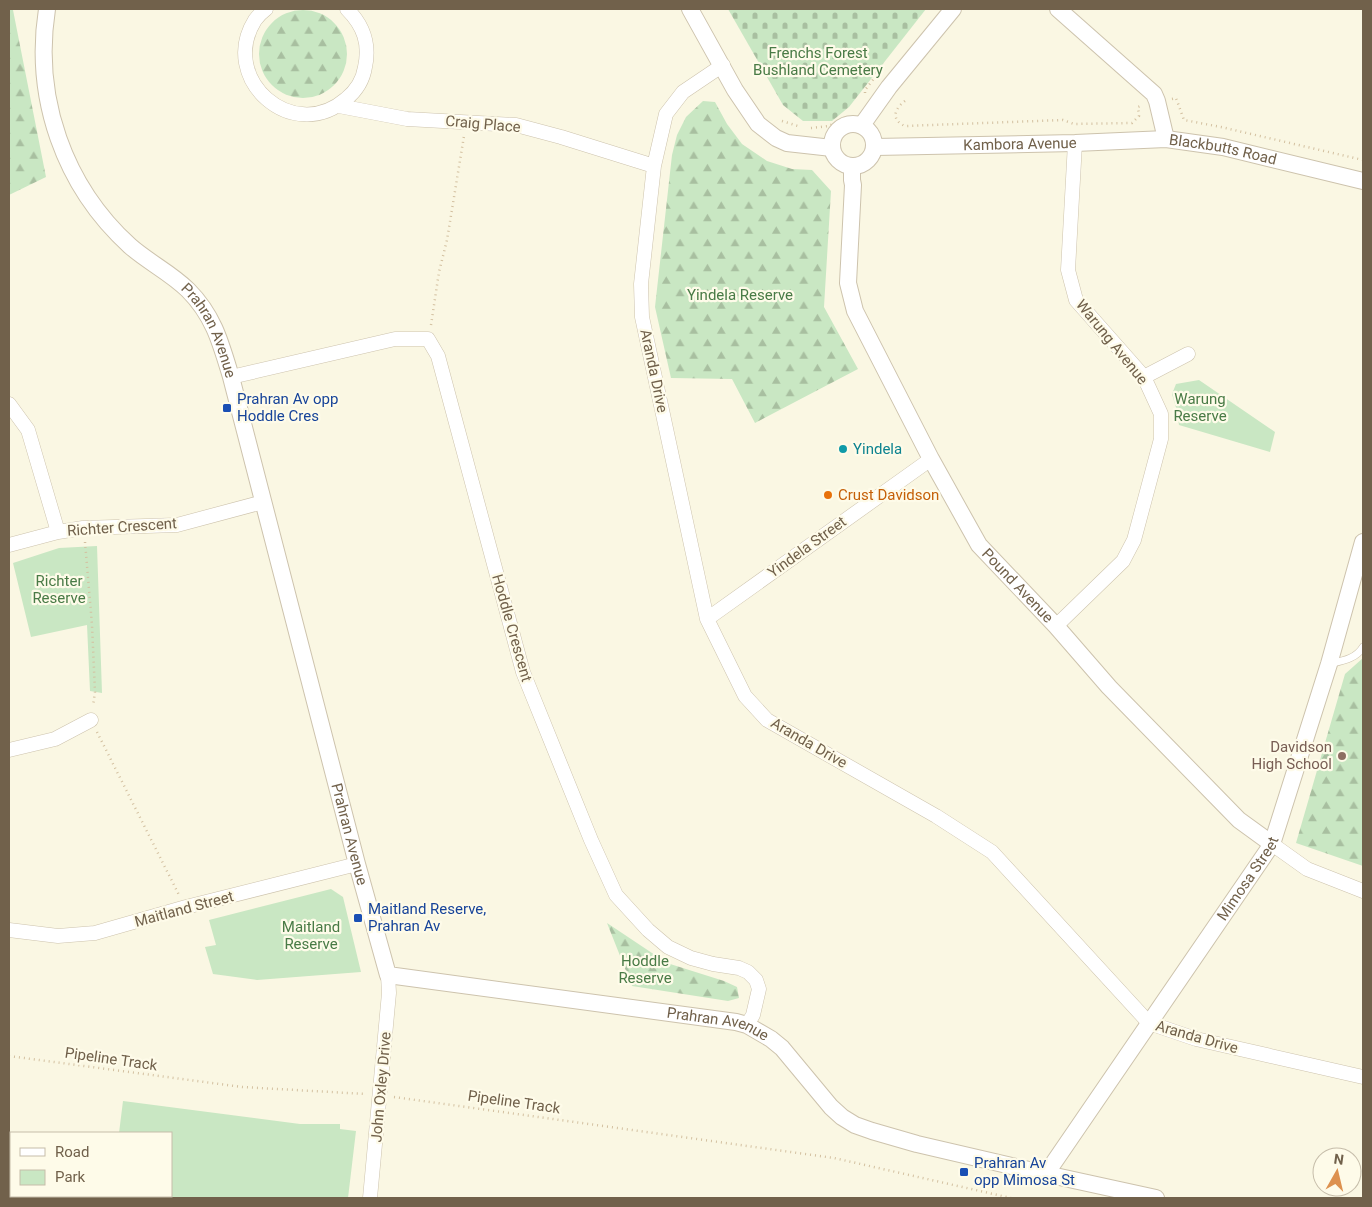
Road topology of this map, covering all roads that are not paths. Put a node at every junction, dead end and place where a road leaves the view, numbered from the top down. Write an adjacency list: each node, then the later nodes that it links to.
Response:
1 (47, 9): 18 (street, Prahran Avenue)
2 (266, 9): 8 (street, Craig Place)
3 (347, 9): 8 (street, Craig Place)
4 (690, 9): 7 (street)
5 (953, 9): 9 (street)
6 (1058, 9): 10 (street, Blackbutts Road)
7 (723, 65): 13 (street); 14 (street, Aranda Drive)
8 (339, 106): 14 (street, Craig Place)
9 (862, 126): 12 (street); 13 (street)
10 (1166, 139): 11 (street, Kambora Avenue); 16 (street, Blackbutts Road)
11 (1075, 142): 12 (street, Kambora Avenue); 19 (street, Warung Avenue)
12 (875, 147): 15 (street)
13 (832, 148): 15 (street)
14 (654, 166): 26 (street, Aranda Drive)
15 (852, 167): 21 (street, Pound Avenue)
16 (1363, 181)
17 (1188, 354): 19 (street)
18 (231, 377): 22 (street, Prahran Avenue); 38 (street, Hoddle Crescent)
19 (1144, 377): 27 (street, Warung Avenue)
20 (9, 404): 23 (street)
21 (931, 459): 26 (street, Yindela Street); 27 (street, Pound Avenue)
22 (263, 502): 23 (street, Richter Crescent); 33 (street, Prahran Avenue)
23 (58, 532): 25 (street, Richter Crescent)
24 (1363, 542): 29 (street, Mimosa Street)
25 (9, 545)
26 (707, 618): 37 (street, Aranda Drive)
27 (1056, 626): 32 (street, Pound Avenue)
28 (1363, 647): 29 (lane)
29 (1329, 664): 32 (street, Mimosa Street)
30 (91, 720): 31 (street)
31 (9, 750)
32 (1272, 844): 34 (street, Pound Avenue); 37 (street, Mimosa Street)
33 (357, 864): 35 (street, Maitland Street); 36 (street, Prahran Avenue)
34 (1363, 891)
35 (9, 930)
36 (388, 975): 38 (street, Prahran Avenue); 41 (street, John Oxley Drive)
37 (1149, 1023): 39 (street, Aranda Drive); 40 (street, Mimosa Street)
38 (747, 1025): 40 (street, Prahran Avenue)
39 (1363, 1077)
40 (1046, 1174): 42 (street, Prahran Avenue)
41 (370, 1198)
42 (1156, 1198)

